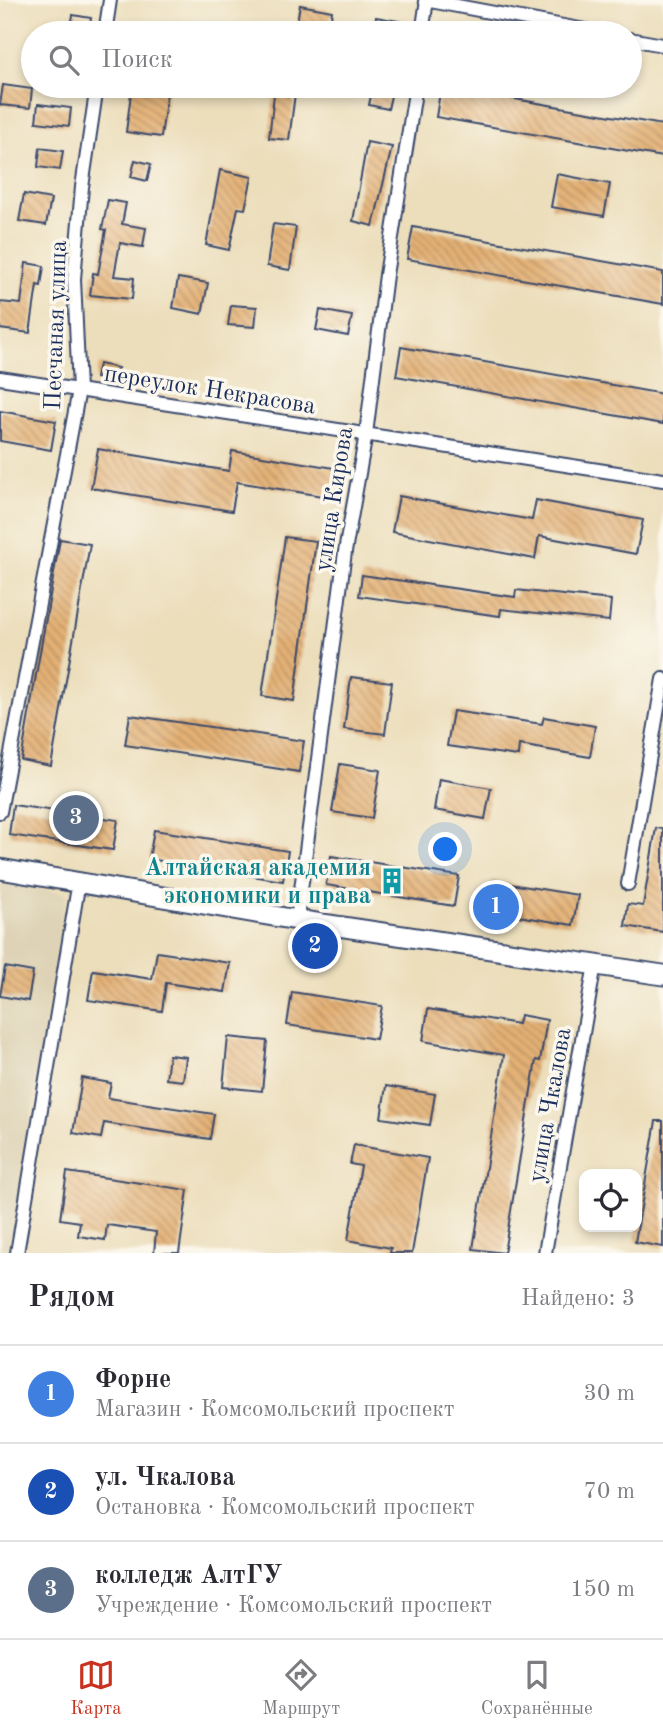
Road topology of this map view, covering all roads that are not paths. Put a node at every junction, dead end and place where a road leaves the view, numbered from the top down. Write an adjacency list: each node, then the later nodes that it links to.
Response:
1 (110, 0): 3 (street)
2 (426, 0): 4 (street); 5 (street)
3 (107, 21)
4 (423, 21)
5 (537, 21)
6 (642, 41): 7 (street)
7 (663, 45)
8 (95, 98): 11 (street, Песчаная улица)
9 (414, 98): 12 (street, улица Кирова)
10 (0, 378): 11 (street, переулок Некрасова)
11 (79, 390): 12 (street, переулок Некрасова); 15 (street, Песчаная улица)
12 (366, 434): 13 (street, переулок Некрасова); 19 (street, улица Кирова)
13 (663, 480)
14 (663, 679): 18 (street)
15 (0, 812)
16 (0, 869): 17 (main road)
17 (79, 881): 19 (main road); 22 (street)
18 (628, 884)
19 (297, 919): 20 (main road)
20 (595, 964): 21 (main road); 23 (street, улица Чкалова)
21 (663, 975)
22 (17, 1253)
23 (545, 1253)

